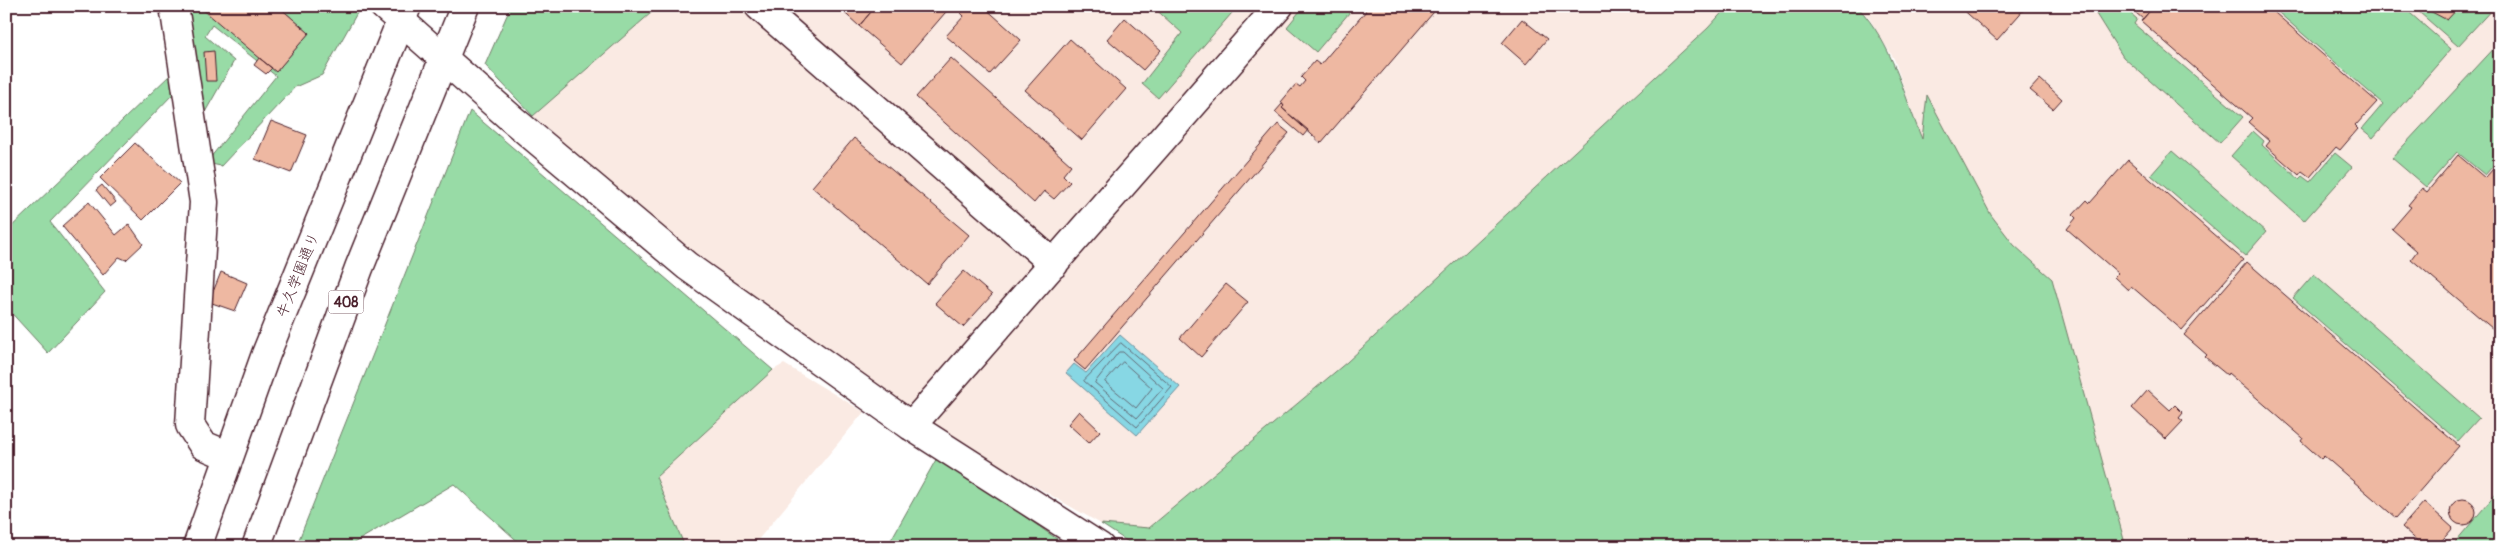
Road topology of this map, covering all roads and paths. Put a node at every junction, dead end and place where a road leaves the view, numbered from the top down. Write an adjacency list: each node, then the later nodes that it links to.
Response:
1 (174, 6): 9 (main road)
2 (465, 6): 6 (main road, 408)
3 (759, 6): 7 (main road)
4 (1279, 6): 7 (main road)
5 (397, 11): 6 (main road); 9 (main road, 牛久学園通り)
6 (443, 59): 8 (main road); 11 (main road, 408)
7 (1054, 264): 8 (main road)
8 (911, 426): 12 (main road)
9 (229, 456): 10 (main road, 牛久学園通り)
10 (196, 547)
11 (256, 547)
12 (1100, 547)

